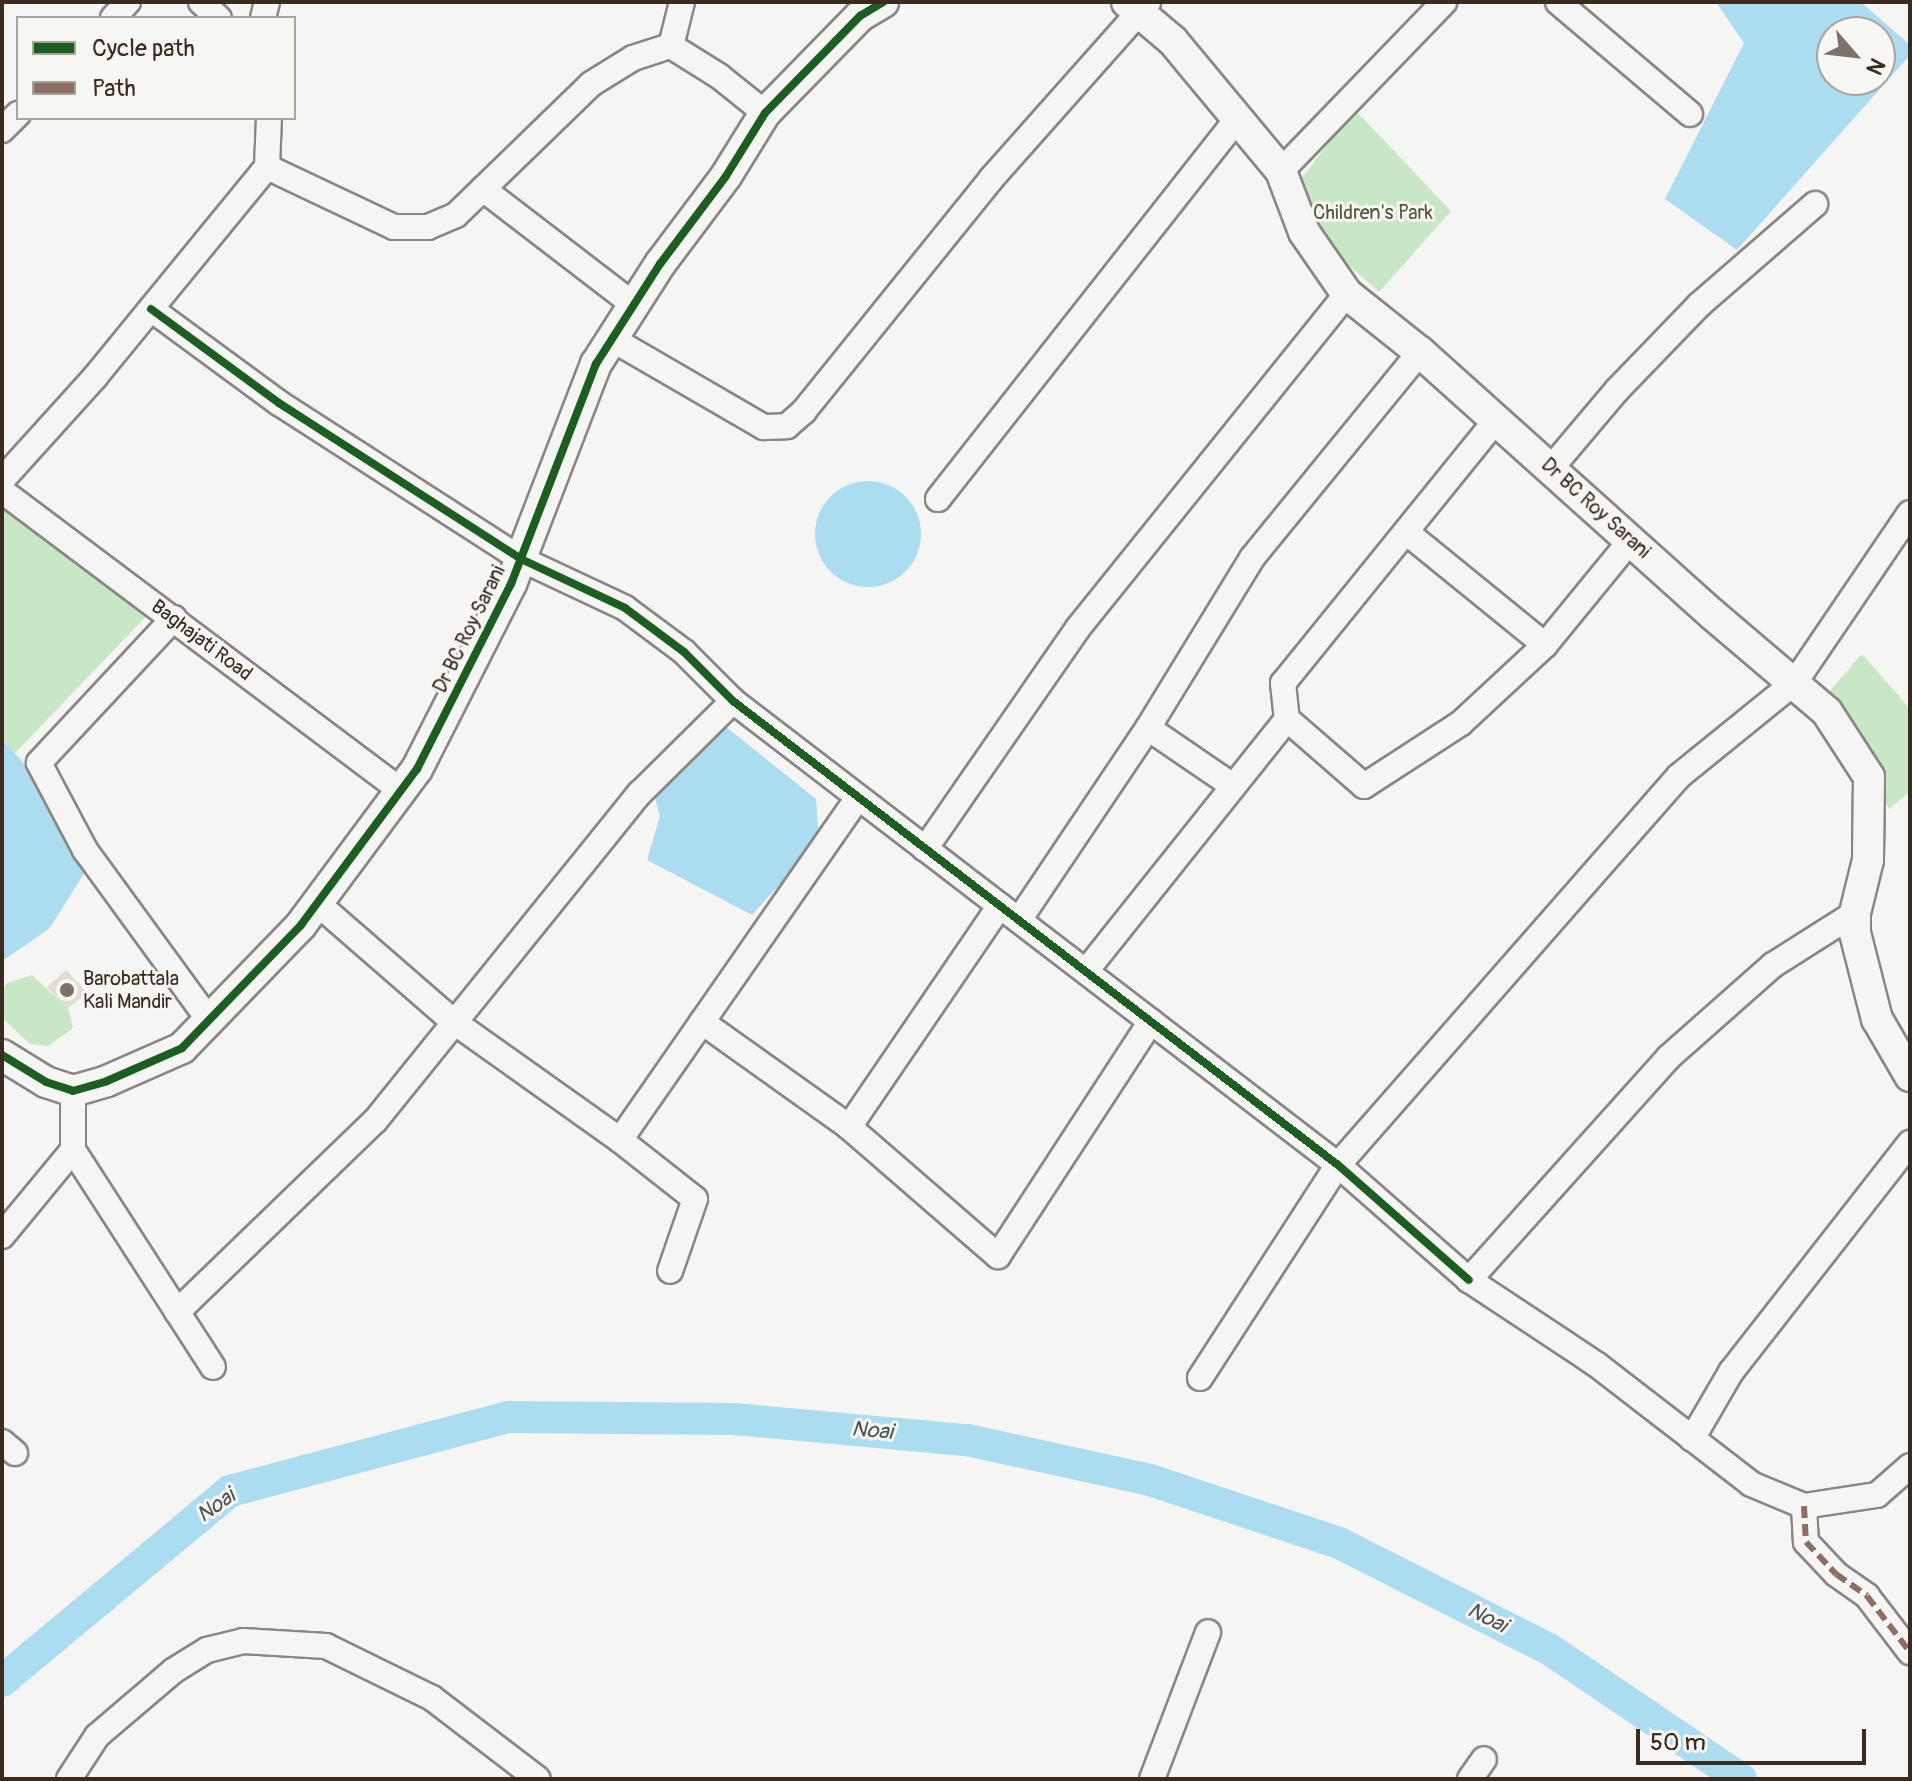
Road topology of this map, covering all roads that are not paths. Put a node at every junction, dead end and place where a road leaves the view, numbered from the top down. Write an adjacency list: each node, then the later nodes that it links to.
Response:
1 (201, 2): 7 (street)
2 (682, 2): 8 (street)
3 (883, 2): 9 (street, Dr BC Roy Sarani)
4 (1444, 2): 14 (street)
5 (1558, 2): 10 (street)
6 (1138, 5): 11 (street, Dr BC Roy Sarani); 20 (street)
7 (217, 16)
8 (671, 46): 9 (street); 15 (street)
9 (765, 113): 18 (street, Dr BC Roy Sarani)
10 (1690, 114)
11 (1239, 117): 14 (street, Dr BC Roy Sarani); 26 (street)
12 (269, 120): 13 (street)
13 (267, 167): 15 (street); 19 (street)
14 (1281, 171): 17 (street, Dr BC Roy Sarani)
15 (483, 189): 18 (street)
16 (1815, 204): 23 (street)
17 (1347, 294): 21 (street, Dr BC Roy Sarani); 40 (street)
18 (634, 305): 20 (street, Dr BC Roy Sarani)
19 (151, 309): 24 (street); 30 (street)
20 (612, 339): 30 (street, Dr BC Roy Sarani)
21 (1420, 352): 22 (street, Dr BC Roy Sarani); 36 (street)
22 (1497, 419): 23 (street, Dr BC Roy Sarani); 28 (street)
23 (1552, 467): 29 (street, Dr BC Roy Sarani)
24 (2, 480)
25 (2, 491): 31 (street, Baghajati Road)
26 (938, 499)
27 (1910, 513): 33 (street)
28 (1406, 532): 32 (street); 35 (street)
29 (1631, 540): 32 (street); 33 (street, Dr BC Roy Sarani)
30 (521, 559): 34 (street); 38 (street, Dr BC Roy Sarani)
31 (174, 618): 38 (street, Baghajati Road); 45 (street)
32 (1545, 645): 35 (street)
33 (1795, 682): 43 (street, Dr BC Roy Sarani); 56 (street)
34 (733, 701): 39 (street); 47 (street)
35 (1287, 719): 37 (street)
36 (1148, 728): 37 (street); 42 (street)
37 (1233, 786): 44 (street)
38 (401, 791): 41 (street, Dr BC Roy Sarani)
39 (858, 798): 40 (street); 48 (street)
40 (925, 849): 42 (street)
41 (317, 903): 45 (street, Dr BC Roy Sarani); 47 (street)
42 (1009, 913): 44 (street); 52 (street)
43 (1855, 913): 50 (street, Dr BC Roy Sarani); 59 (street)
44 (1086, 971): 46 (street)
45 (209, 1020): 51 (street, Dr BC Roy Sarani)
46 (1151, 1021): 52 (street); 56 (street)
47 (454, 1022): 53 (street); 60 (street)
48 (702, 1022): 52 (street); 53 (street)
49 (2, 1055): 51 (street)
50 (1910, 1076)
51 (73, 1091): 55 (street)
52 (849, 1127)
53 (620, 1140): 58 (street)
54 (1910, 1143): 63 (street)
55 (73, 1150): 57 (street); 60 (street)
56 (1338, 1165): 59 (street); 62 (street)
57 (2, 1236)
58 (670, 1271)
59 (1469, 1280): 63 (street)
60 (177, 1312): 61 (street)
61 (213, 1367)
62 (1200, 1378)
63 (1692, 1439): 65 (street)
64 (1910, 1466): 65 (street)
65 (1804, 1506): 67 (street)
66 (1208, 1632): 70 (street)
67 (1910, 1652)
68 (69, 1779): 69 (street)
69 (538, 1779)
70 (1152, 1779)

